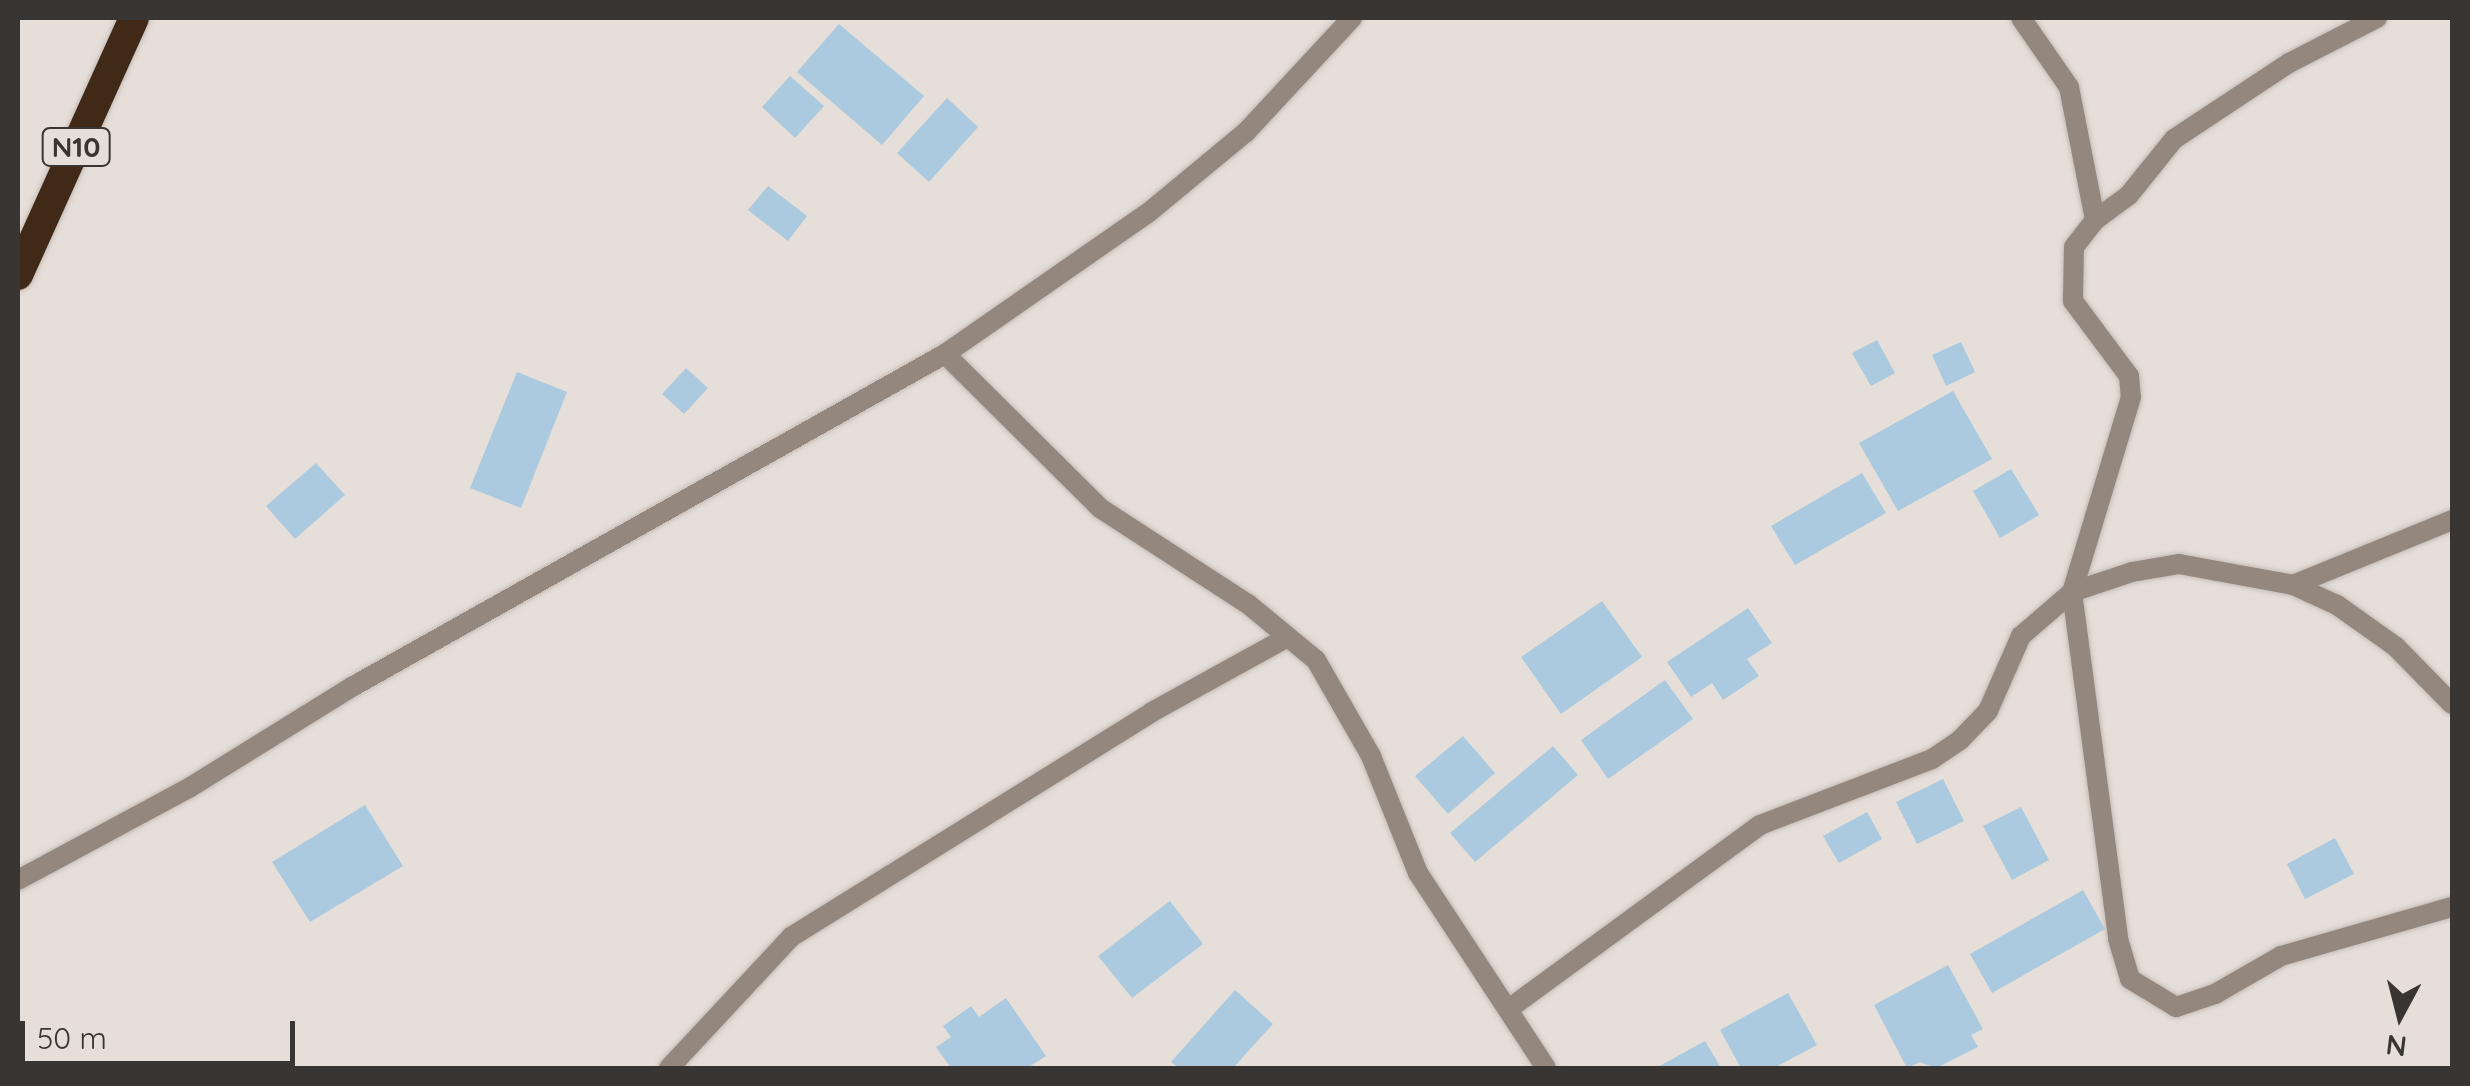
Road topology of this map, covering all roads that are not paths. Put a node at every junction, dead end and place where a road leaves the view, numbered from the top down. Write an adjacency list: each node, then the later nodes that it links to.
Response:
1 (134, 18): 6 (highway, N10)
2 (1352, 18): 7 (street)
3 (2021, 18): 5 (street)
4 (2377, 18): 5 (street)
5 (2094, 220): 10 (street)
6 (18, 275)
7 (945, 354): 11 (street); 13 (street)
8 (2452, 520): 9 (street)
9 (2293, 585): 10 (street); 12 (street)
10 (2072, 592): 14 (street); 15 (street)
11 (1288, 637): 15 (street); 16 (street)
12 (2452, 704)
13 (18, 880)
14 (2452, 907)
15 (1510, 1008): 17 (street)
16 (669, 1068)
17 (1546, 1068)

